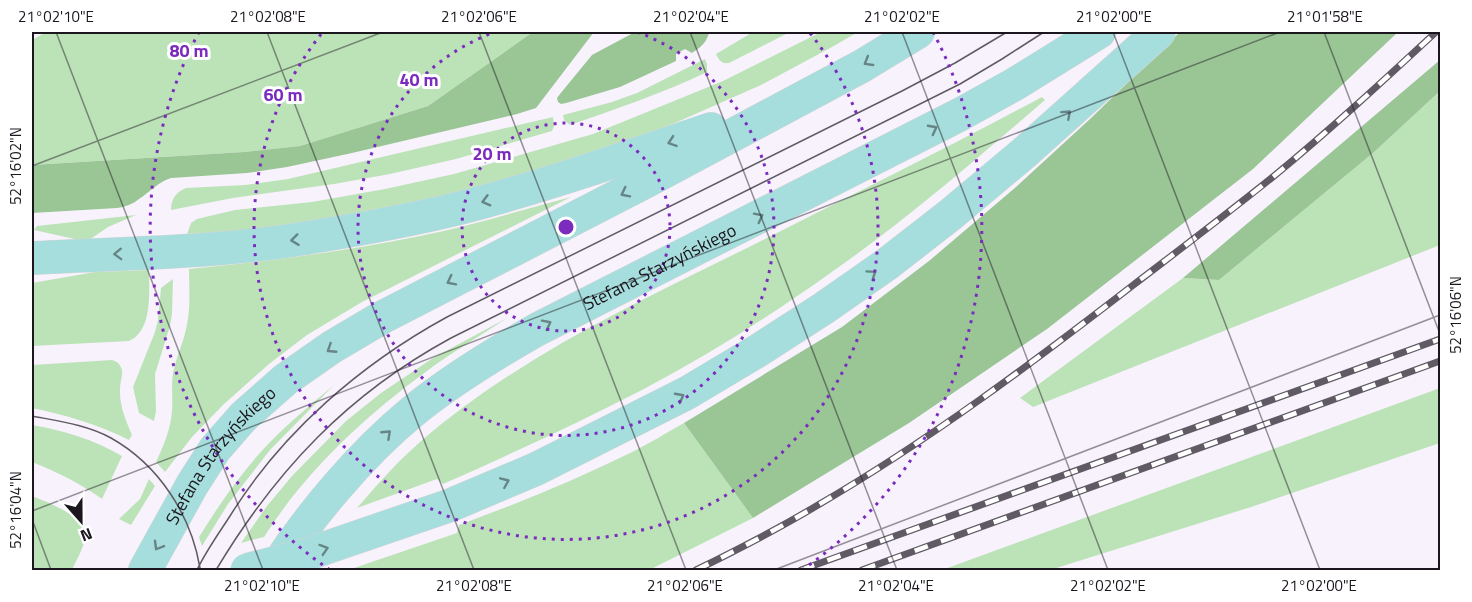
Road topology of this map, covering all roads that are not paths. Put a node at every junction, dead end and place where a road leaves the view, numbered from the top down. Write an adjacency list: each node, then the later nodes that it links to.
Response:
1 (918, 32): 4 (main road, Stefana Starzyńskiego, one-way to 4)
2 (1099, 32): 8 (main road, Stefana Starzyńskiego, one-way to 2)
3 (1159, 32): 7 (main road, one-way to 3, bridge)
4 (807, 96): 5 (main road, one-way to 5); 6 (main road, Stefana Starzyńskiego, one-way to 6)
5 (32, 258)
6 (144, 570)
7 (247, 570)
8 (274, 570)

